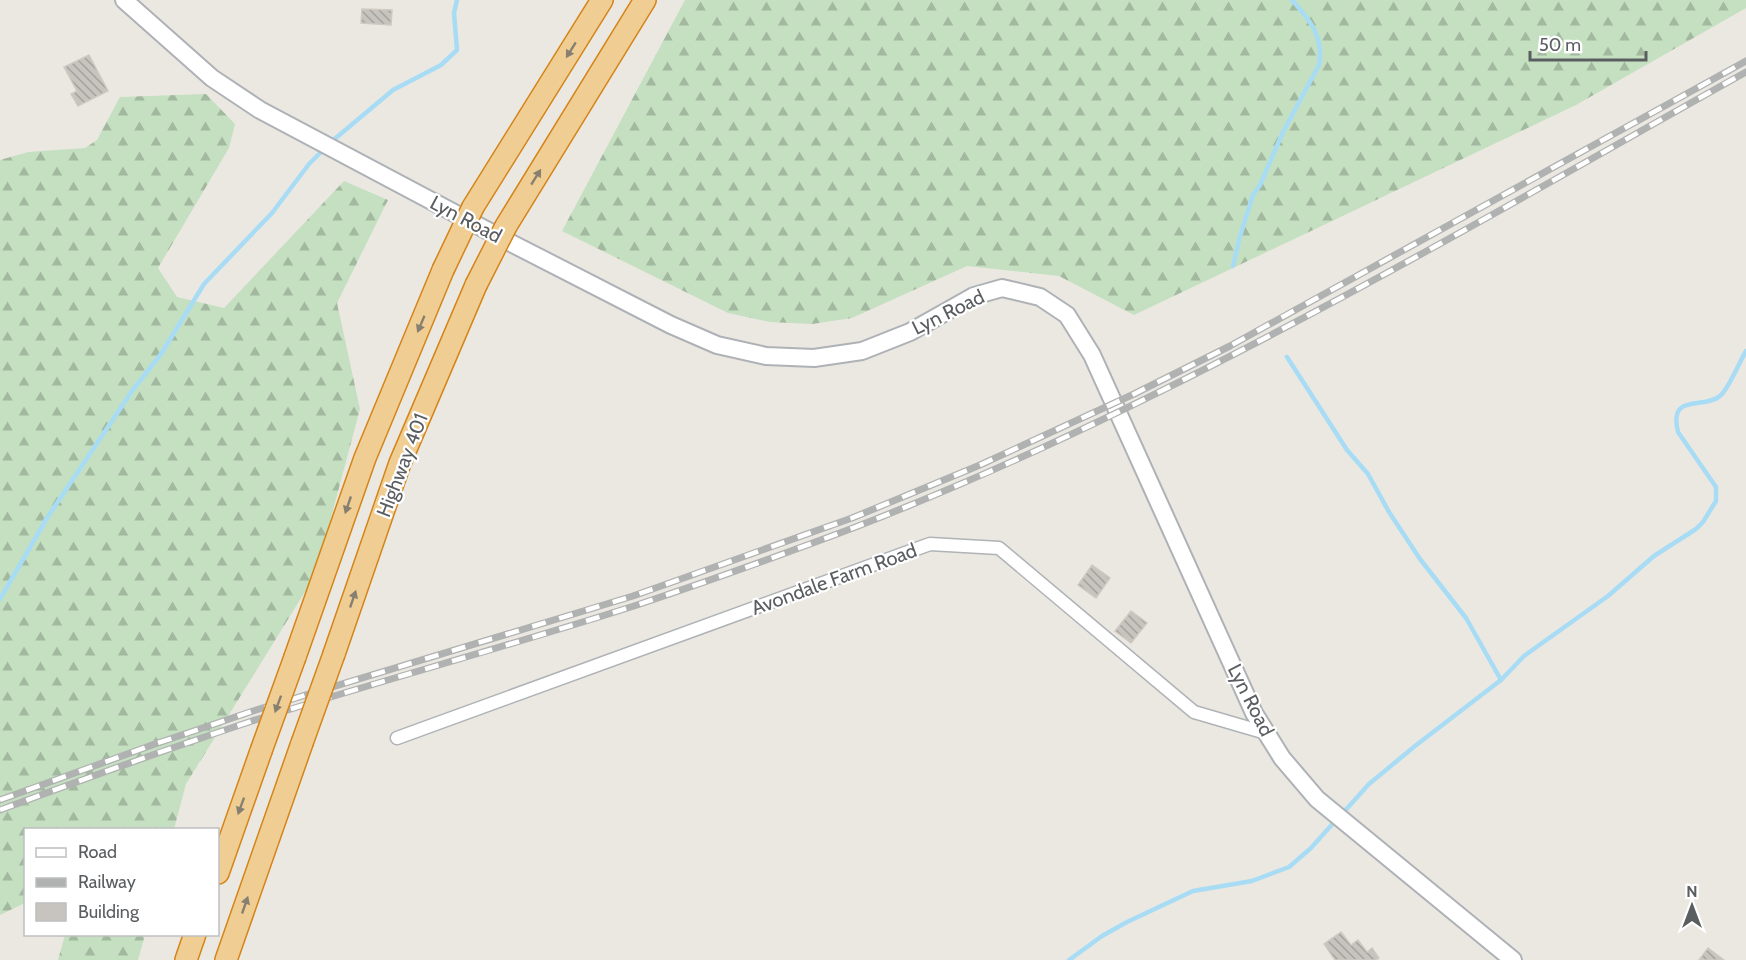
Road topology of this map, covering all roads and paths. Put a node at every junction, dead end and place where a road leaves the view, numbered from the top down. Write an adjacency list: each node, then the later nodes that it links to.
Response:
1 (124, 0): 4 (main road, Lyn Road)
2 (602, 0): 6 (highway, Highway 401, one-way to 6, bridge)
3 (645, 0): 9 (highway, Highway 401, one-way to 3, bridge)
4 (1266, 733): 5 (street, Avondale Farm Road); 10 (main road, Lyn Road)
5 (397, 738)
6 (219, 870)
7 (194, 936): 8 (highway)
8 (186, 960)
9 (226, 960)
10 (1513, 960)

